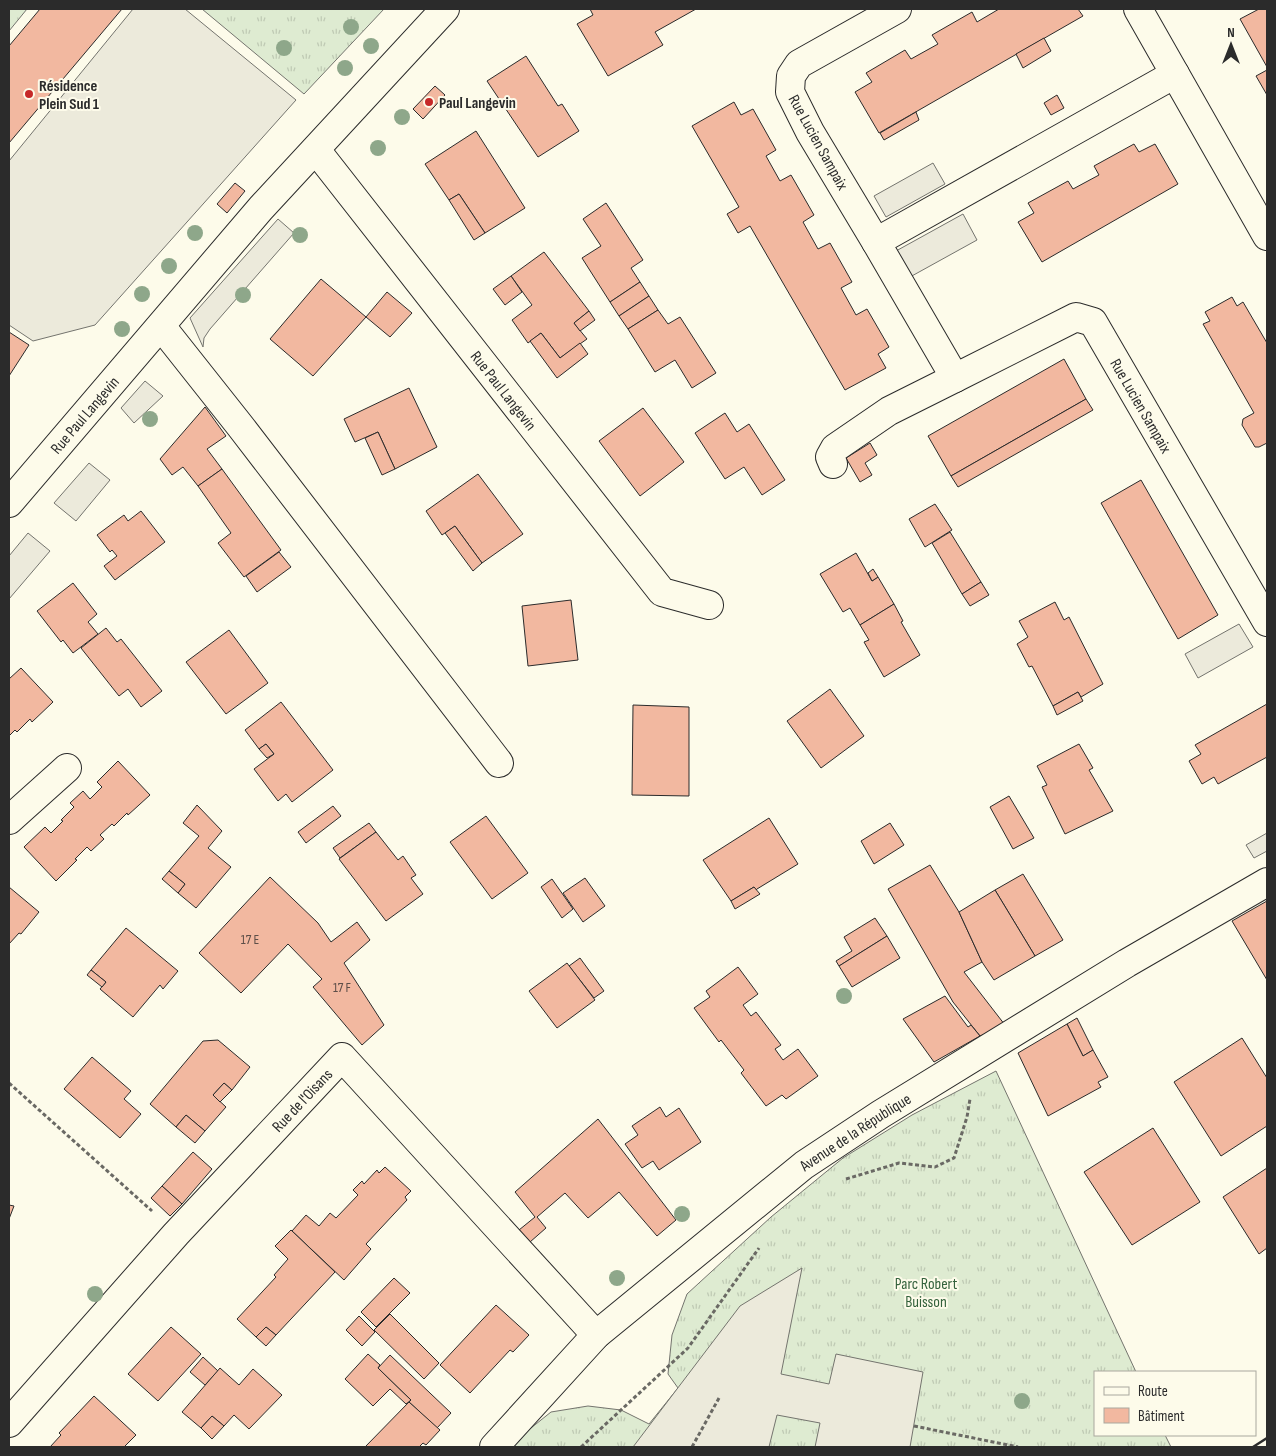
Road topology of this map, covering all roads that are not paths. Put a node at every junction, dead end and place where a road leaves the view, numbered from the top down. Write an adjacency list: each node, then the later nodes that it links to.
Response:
1 (445, 9): 5 (street, Rue Paul Langevin)
2 (1138, 9): 4 (street)
3 (880, 13): 7 (street, Rue Lucien Sampaix)
4 (1175, 74): 6 (street); 7 (street)
5 (316, 150): 8 (street, Rue Paul Langevin); 12 (street, Rue Paul Langevin)
6 (1267, 236)
7 (876, 242): 9 (street, Rue Lucien Sampaix)
8 (161, 326): 11 (street, Rue Paul Langevin); 14 (street)
9 (954, 378): 10 (street, Rue Lucien Sampaix); 13 (street, Rue Lucien Sampaix)
10 (833, 464)
11 (9, 503)
12 (709, 605)
13 (1267, 622)
14 (499, 763)
15 (67, 768): 16 (street)
16 (9, 820)
17 (1267, 882): 18 (street, Avenue de la République)
18 (596, 1335): 19 (street, Rue de l'Oisans); 20 (street, Avenue de la République)
19 (9, 1423)
20 (494, 1447)

